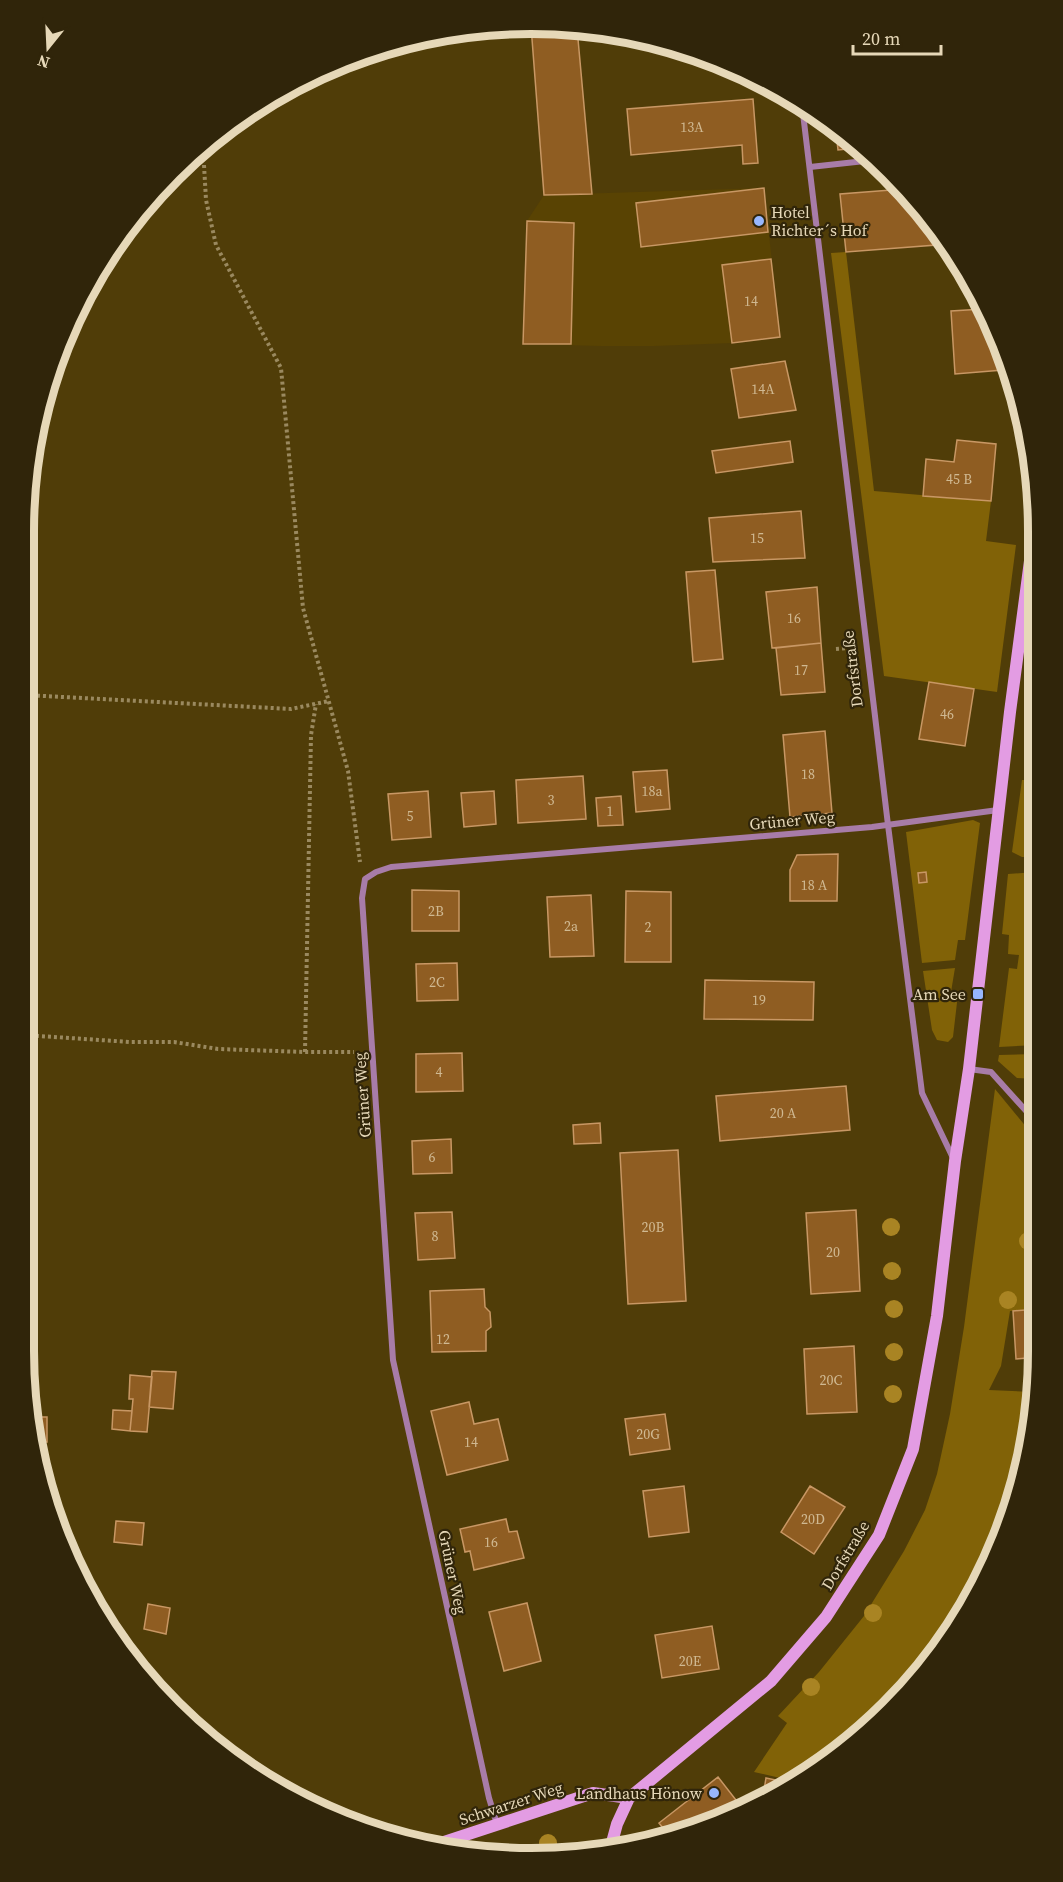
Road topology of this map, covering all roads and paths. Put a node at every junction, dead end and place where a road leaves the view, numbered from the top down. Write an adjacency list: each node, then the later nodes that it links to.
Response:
1 (803, 115): 4 (street, Dorfstraße)
2 (203, 159): 9 (path)
3 (863, 161): 4 (street)
4 (810, 167): 12 (street, Dorfstraße)
5 (1028, 593): 11 (main road, Dorfstraße)
6 (849, 647): 7 (path)
7 (836, 649)
8 (34, 695): 10 (path)
9 (329, 701): 10 (path); 13 (path)
10 (316, 704): 15 (path)
11 (998, 810): 12 (street, Grüner Weg); 17 (main road, Dorfstraße)
12 (888, 825): 13 (street, Grüner Weg); 19 (street, Dorfstraße)
13 (365, 879): 16 (street, Grüner Weg)
14 (34, 1036): 15 (path)
15 (305, 1052): 16 (path)
16 (373, 1052): 21 (street, Grüner Weg)
17 (969, 1069): 18 (street); 19 (main road, Dorfstraße)
18 (1028, 1113)
19 (955, 1161): 20 (main road, Dorfstraße)
20 (629, 1798): 21 (main road, Schwarzer Weg); 23 (main road, Dorfstraße)
21 (497, 1824): 22 (main road, Schwarzer Weg)
22 (449, 1840)
23 (613, 1840)

